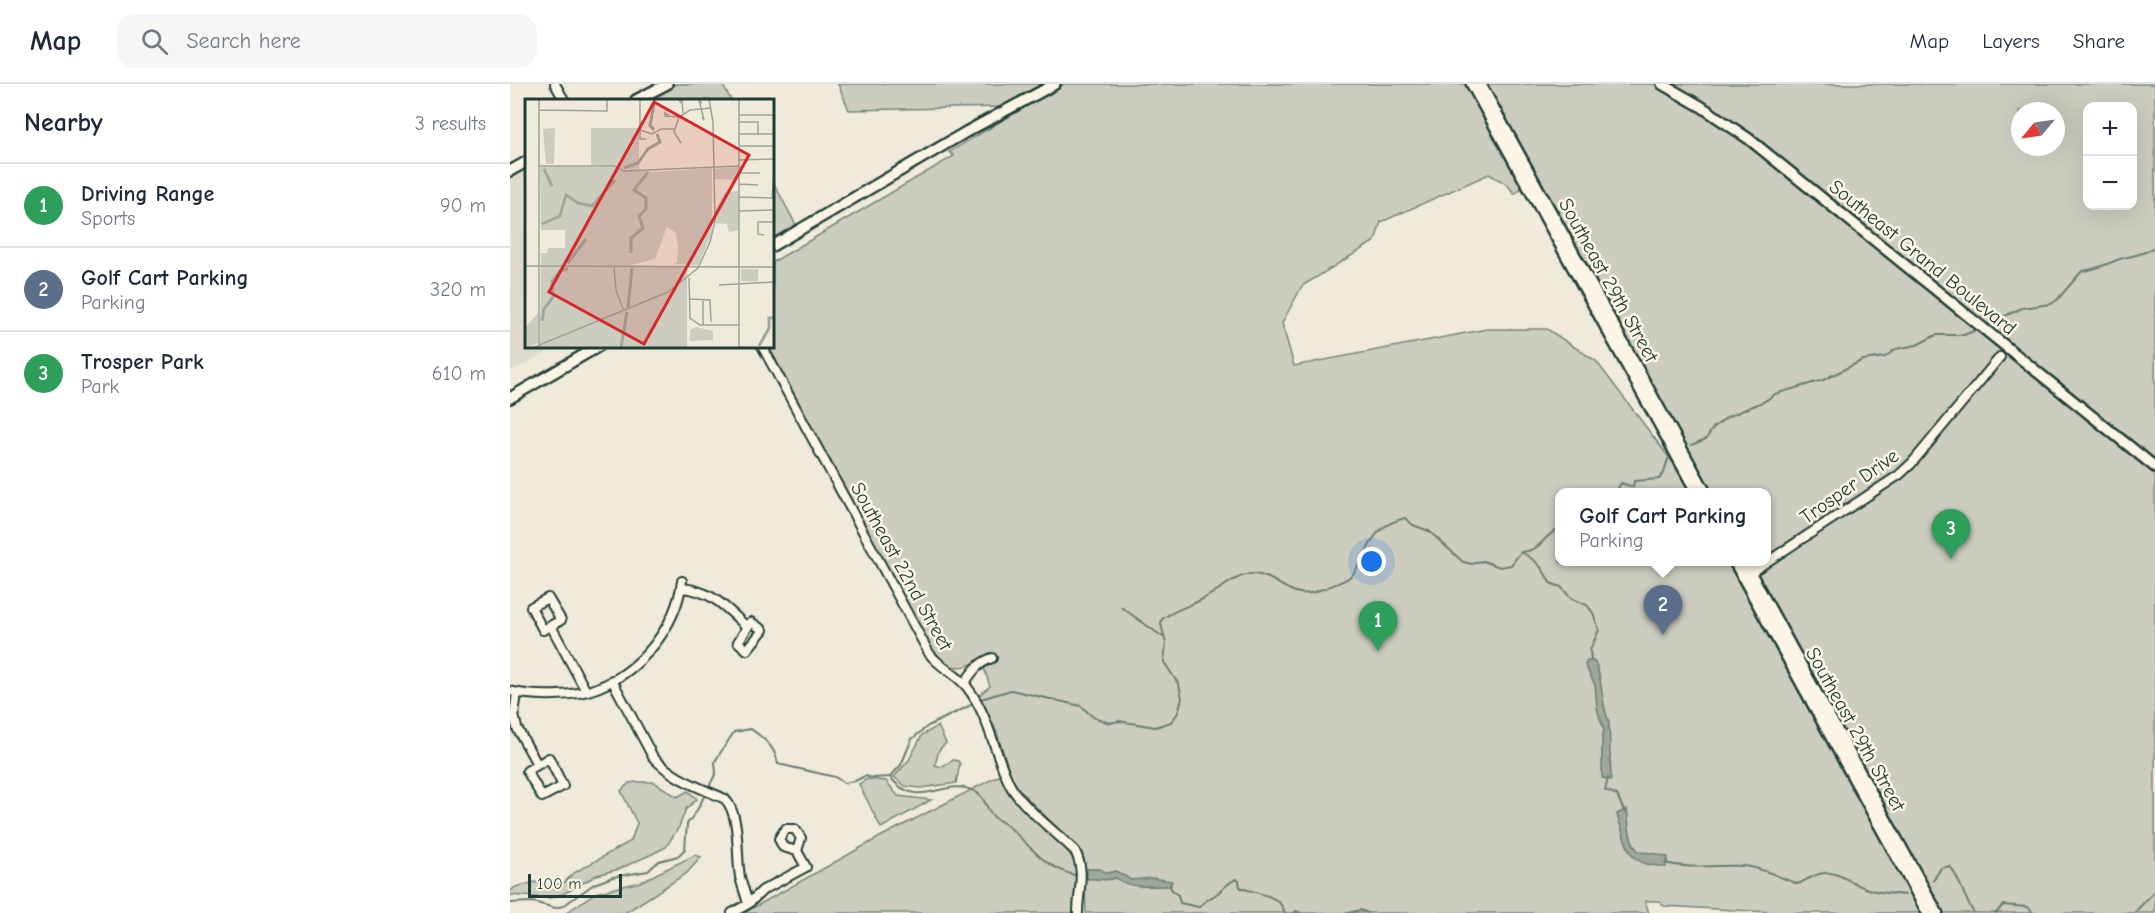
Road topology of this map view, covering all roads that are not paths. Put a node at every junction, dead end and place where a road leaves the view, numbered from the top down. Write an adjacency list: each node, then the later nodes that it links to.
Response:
1 (555, 84): 7 (street)
2 (665, 84): 8 (street)
3 (1055, 84): 11 (street)
4 (1472, 84): 12 (main road, Southeast 29th Street)
5 (1480, 84): 12 (main road, Southeast 29th Street)
6 (1662, 84): 18 (street, Southeast Grand Boulevard)
7 (563, 99)
8 (638, 99)
9 (525, 163): 10 (street)
10 (510, 171)
11 (774, 245)
12 (1589, 288): 17 (main road, Southeast 29th Street)
13 (595, 348): 16 (street)
14 (763, 348): 30 (street, Southeast 22nd Street)
15 (2000, 357): 21 (street, Trosper Drive)
16 (510, 398)
17 (1684, 460): 19 (main road, Southeast 29th Street); 20 (main road, Southeast 29th Street)
18 (2155, 467)
19 (1695, 488)
20 (1703, 488)
21 (1771, 559)
22 (1739, 566): 25 (main road, Southeast 29th Street)
23 (1745, 566): 25 (main road, Southeast 29th Street)
24 (1761, 566): 25 (street, Trosper Drive)
25 (1747, 575): 38 (main road, Southeast 29th Street); 39 (main road, Southeast 29th Street)
26 (551, 626): 31 (street)
27 (747, 627): 29 (street)
28 (992, 658): 30 (street)
29 (612, 680): 31 (street); 35 (street)
30 (964, 684): 37 (street, Southeast 22nd Street)
31 (586, 691): 32 (street)
32 (514, 692): 33 (street)
33 (537, 764): 33 (street)
34 (797, 851): 35 (street)
35 (748, 904): 36 (street)
36 (732, 913)
37 (1078, 913)
38 (1928, 913)
39 (1937, 913)

